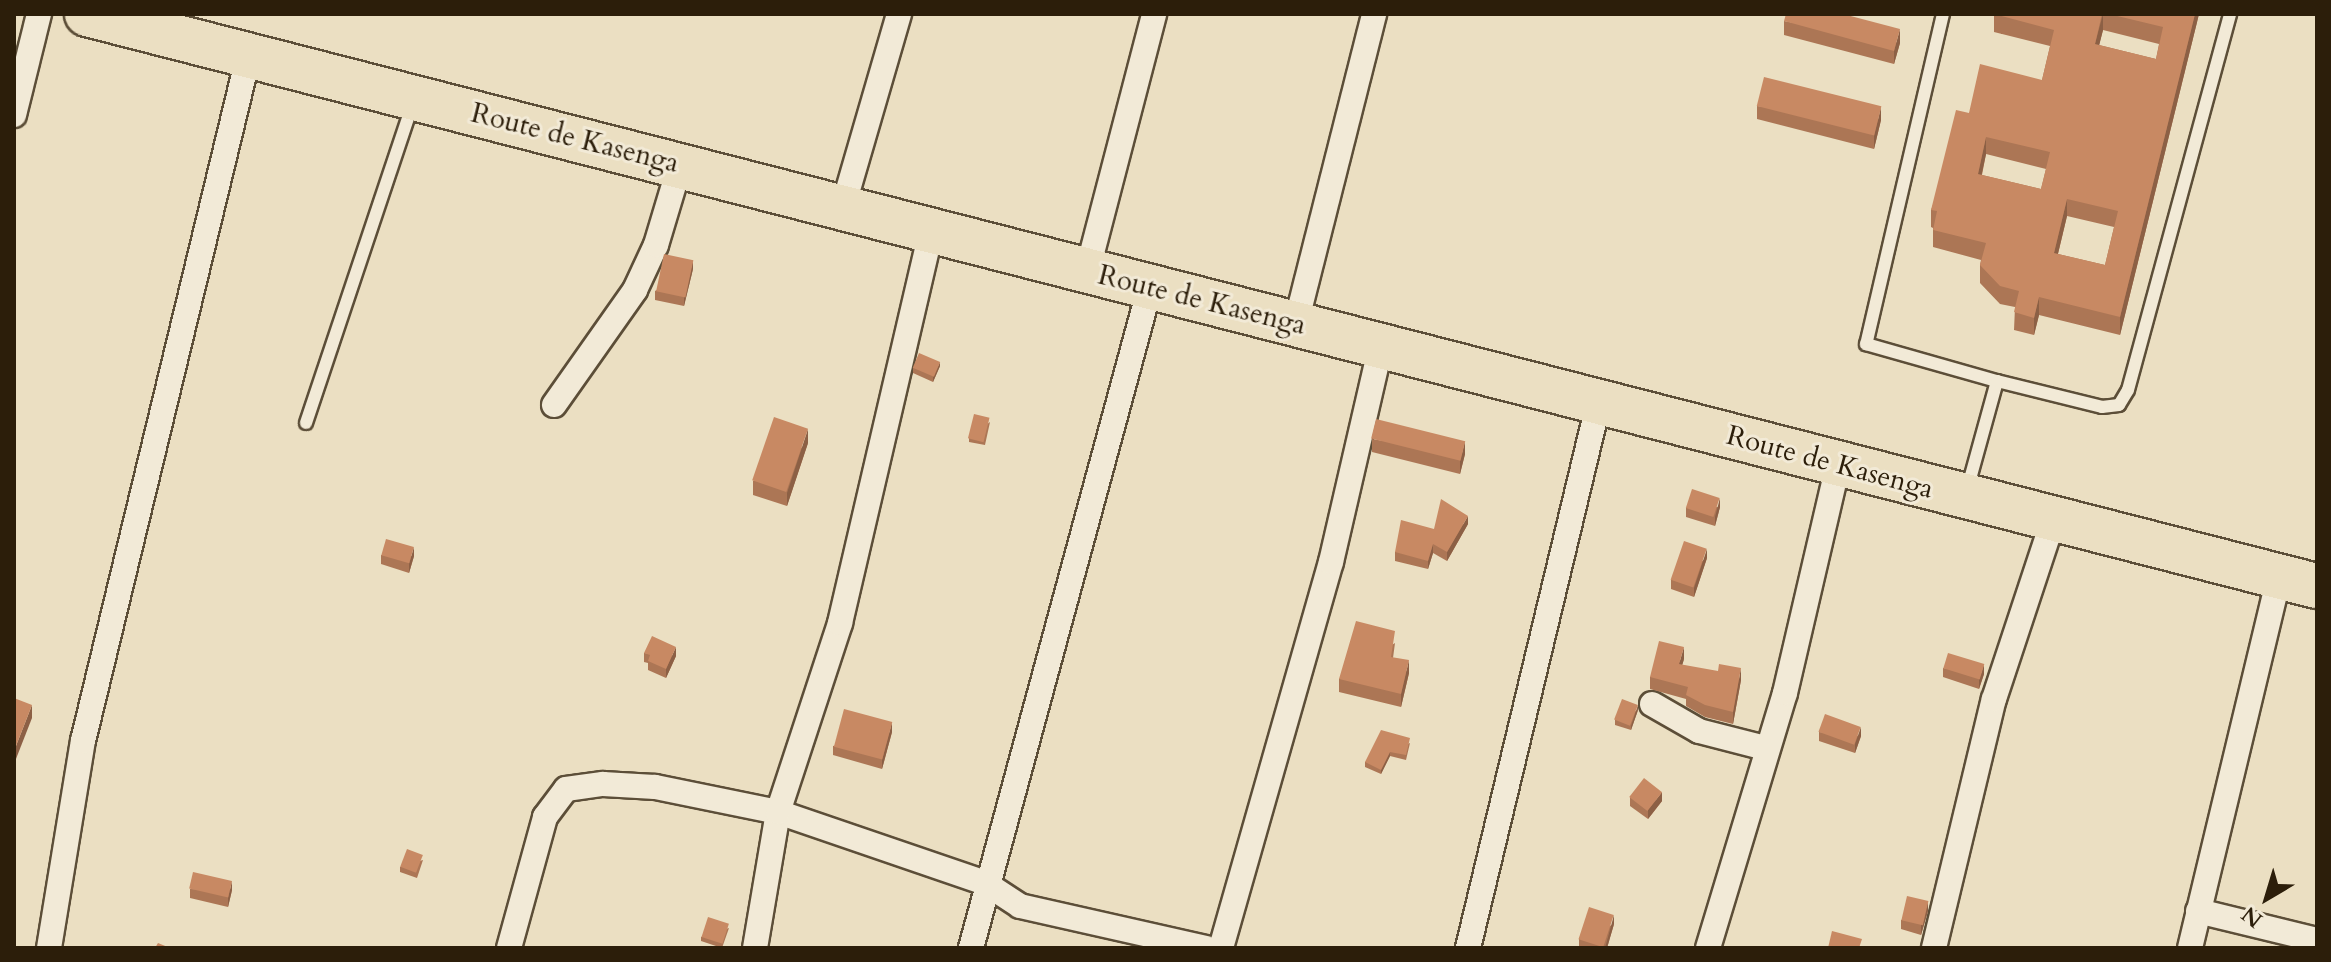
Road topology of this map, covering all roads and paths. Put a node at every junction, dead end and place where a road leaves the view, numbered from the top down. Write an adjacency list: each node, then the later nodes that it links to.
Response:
1 (39, 14): 10 (street)
2 (87, 14): 8 (highway, Route de Kasenga)
3 (899, 14): 12 (street)
4 (1154, 14): 14 (street)
5 (1374, 14): 16 (street)
6 (1943, 14): 18 (lane)
7 (2230, 14): 18 (lane)
8 (249, 54): 9 (highway, Route de Kasenga); 32 (street)
9 (416, 97): 11 (highway, Route de Kasenga); 21 (lane)
10 (14, 115)
11 (680, 165): 12 (highway, Route de Kasenga); 20 (street)
12 (843, 207): 13 (highway, Route de Kasenga)
13 (931, 231): 14 (highway, Route de Kasenga); 28 (street)
14 (1087, 272): 15 (highway, Route de Kasenga)
15 (1150, 287): 16 (highway, Route de Kasenga); 29 (street)
16 (1296, 323): 17 (highway, Route de Kasenga)
17 (1381, 346): 19 (highway, Route de Kasenga); 37 (street)
18 (1997, 381): 23 (lane)
19 (1599, 401): 22 (highway, Route de Kasenga); 38 (street)
20 (554, 405)
21 (306, 423)
22 (1838, 465): 23 (highway, Route de Kasenga); 27 (street)
23 (1965, 497): 24 (highway, Route de Kasenga)
24 (2053, 521): 25 (highway, Route de Kasenga); 40 (street)
25 (2298, 581): 30 (street)
26 (1652, 704): 27 (street)
27 (1765, 748): 39 (street)
28 (778, 812): 29 (street); 33 (street); 34 (street)
29 (985, 883): 35 (street); 36 (street)
30 (2198, 911): 31 (street); 41 (street)
31 (2317, 940)
32 (49, 948)
33 (509, 948)
34 (755, 948)
35 (971, 948)
36 (1206, 948)
37 (1221, 948)
38 (1468, 948)
39 (1708, 948)
40 (1934, 948)
41 (2190, 948)

